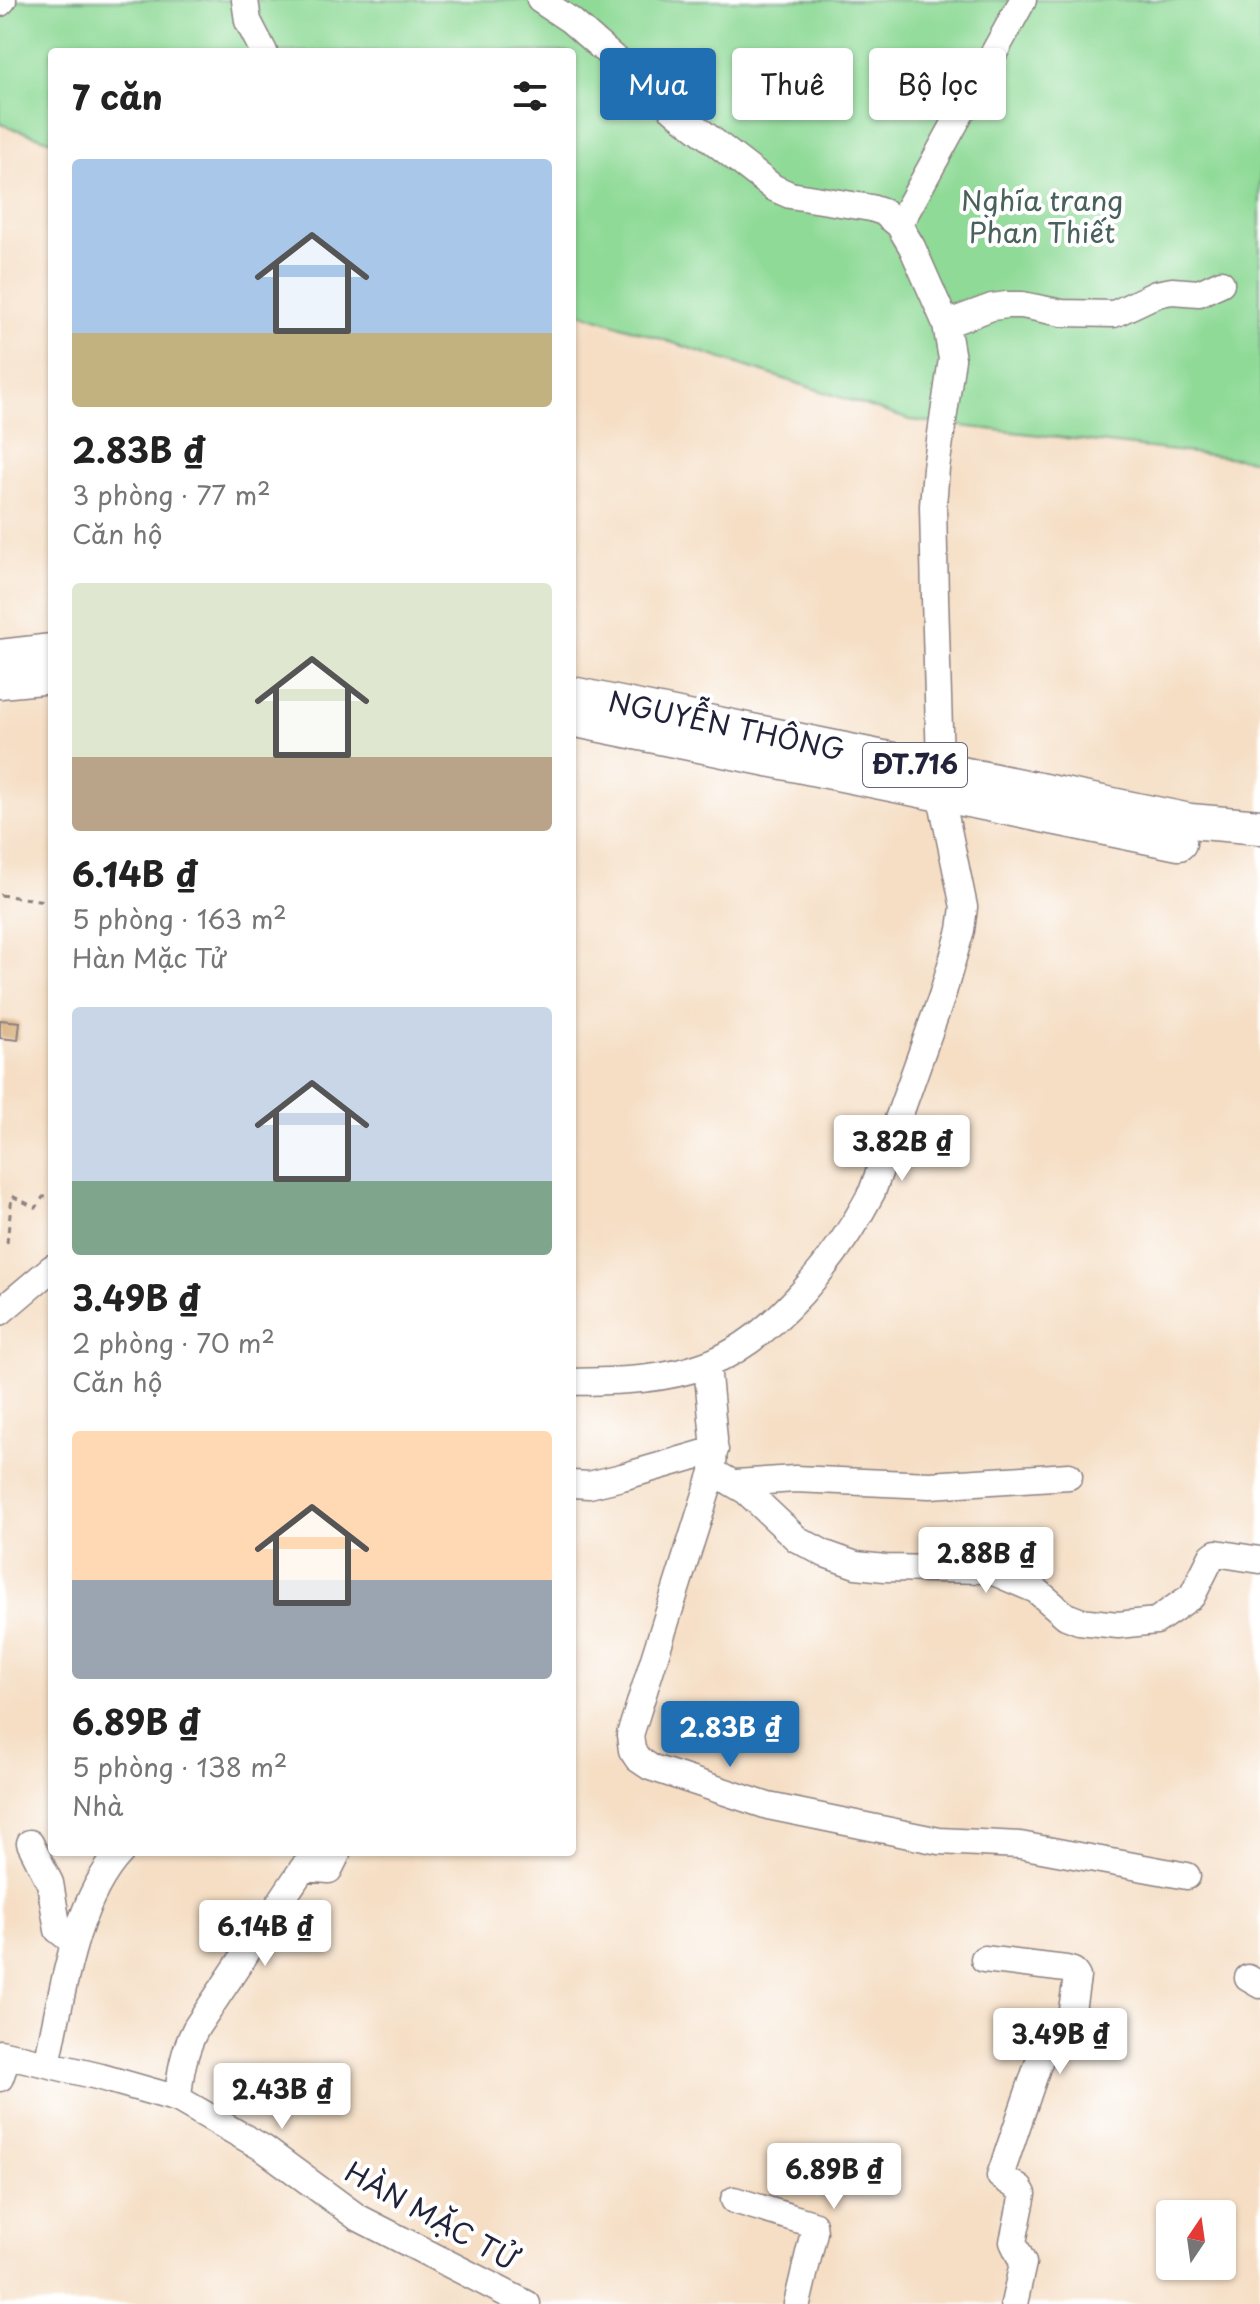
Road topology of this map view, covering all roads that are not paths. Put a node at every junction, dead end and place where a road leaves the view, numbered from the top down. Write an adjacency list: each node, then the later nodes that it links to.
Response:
1 (245, 0): 4 (street)
2 (540, 0): 5 (street)
3 (1023, 0): 5 (street)
4 (262, 48)
5 (899, 225): 7 (street)
6 (1221, 283): 7 (street)
7 (946, 324): 14 (street)
8 (48, 651): 9 (main road)
9 (0, 657)
10 (48, 676): 11 (main road)
11 (0, 681)
12 (576, 695): 14 (main road, NGUYỄN THÔNG / ĐT.716)
13 (576, 720): 14 (main road, NGUYỄN THÔNG / ĐT.716)
14 (941, 783): 15 (main road, NGUYỄN THÔNG / ĐT.716); 16 (main road, NGUYỄN THÔNG / ĐT.716); 19 (street)
15 (1260, 827)
16 (1260, 850)
17 (48, 1271): 18 (street)
18 (0, 1312)
19 (707, 1365): 20 (street); 21 (street)
20 (576, 1382)
21 (721, 1468): 22 (street); 23 (street); 24 (street); 28 (street)
22 (1069, 1476)
23 (576, 1484)
24 (1260, 1560)
25 (30, 1843): 29 (street)
26 (118, 1856): 29 (street)
27 (336, 1856): 33 (street)
28 (1187, 1876)
29 (73, 1942): 32 (street)
30 (984, 1959): 37 (street)
31 (3, 2062): 32 (street, HÀN MẶC TỬ)
32 (47, 2064): 33 (street, HÀN MẶC TỬ)
33 (178, 2099): 35 (street, HÀN MẶC TỬ)
34 (734, 2200): 36 (street)
35 (527, 2304)
36 (797, 2304)
37 (1014, 2304)

